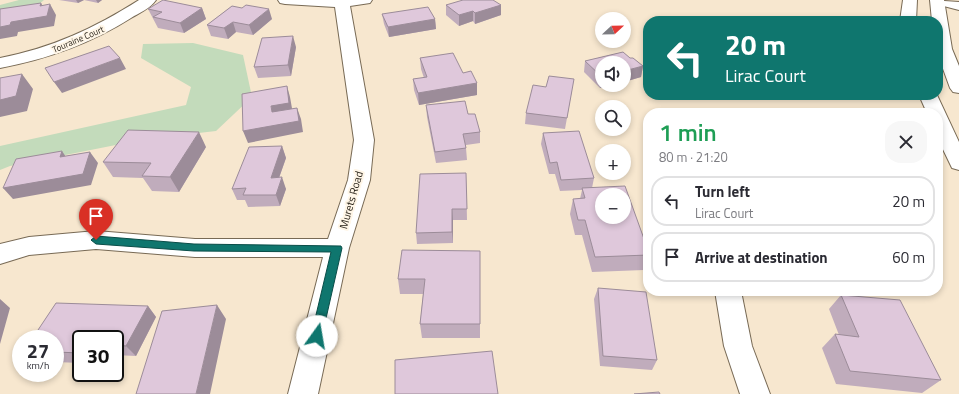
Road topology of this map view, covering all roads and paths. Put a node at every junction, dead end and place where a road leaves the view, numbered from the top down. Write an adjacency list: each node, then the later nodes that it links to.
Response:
1 (149, 0): 11 (street, Touraine Court)
2 (286, 0): 6 (street)
3 (365, 0): 6 (street)
4 (910, 0): 8 (street)
5 (937, 0): 7 (street); 9 (street)
6 (342, 3): 15 (street, Murets Road)
7 (959, 6)
8 (908, 16)
9 (939, 16)
10 (943, 42): 12 (street)
11 (0, 63)
12 (959, 88)
13 (943, 129): 14 (street)
14 (959, 163)
15 (337, 248): 16 (street); 18 (street, Murets Road)
16 (0, 254)
17 (729, 296): 19 (street)
18 (303, 394)
19 (755, 394)

